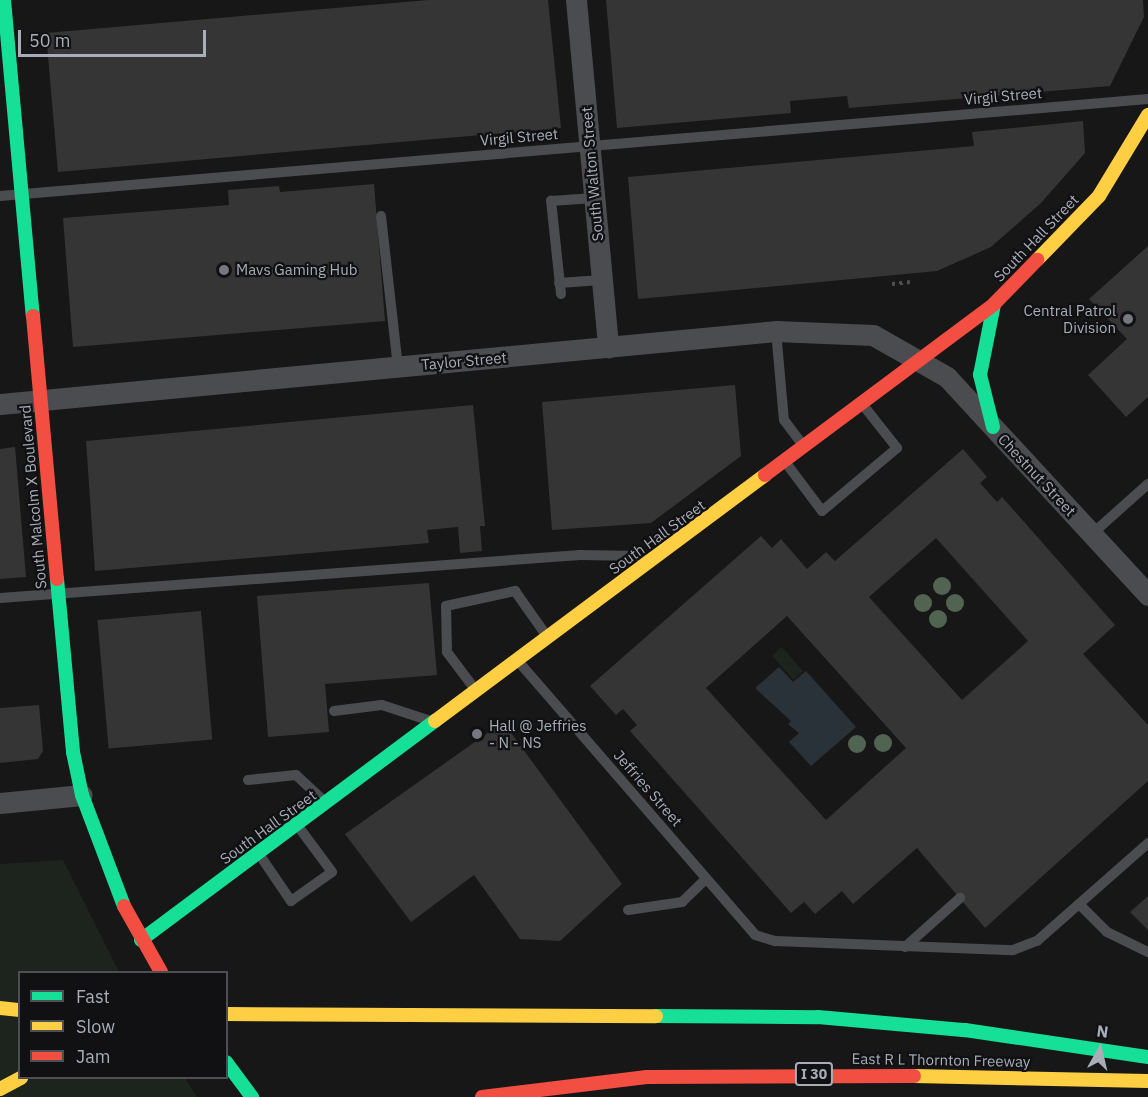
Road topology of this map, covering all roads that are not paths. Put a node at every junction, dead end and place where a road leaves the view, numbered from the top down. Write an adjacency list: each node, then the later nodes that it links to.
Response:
1 (4, 0): 6 (main road, South Malcolm X Boulevard)
2 (576, 0): 5 (street, South Walton Street)
3 (1148, 99): 5 (lane, Virgil Street)
4 (1148, 115): 11 (main road, South Hall Street)
5 (590, 146): 6 (lane, Virgil Street); 8 (street, South Walton Street)
6 (22, 194): 7 (lane, Virgil Street); 16 (main road, South Malcolm X Boulevard)
7 (0, 196)
8 (594, 198): 10 (street, South Walton Street); 10 (lane)
9 (381, 216): 15 (lane)
10 (601, 280): 13 (street, South Walton Street)
11 (994, 304): 14 (main road, South Hall Street); 19 (main road)
12 (776, 331): 13 (street, Taylor Street); 14 (street, Taylor Street); 20 (lane)
13 (608, 348): 15 (street, Taylor Street)
14 (923, 359): 18 (main road, South Hall Street); 19 (street, Chestnut Street)
15 (398, 368): 16 (street, Taylor Street)
16 (40, 400): 17 (street, Taylor Street); 25 (main road, South Malcolm X Boulevard)
17 (0, 404)
18 (863, 405): 20 (main road, South Hall Street); 21 (lane)
19 (993, 427): 23 (street, Chestnut Street)
20 (805, 448): 21 (main road, South Hall Street)
21 (786, 463): 24 (main road, South Hall Street)
22 (1148, 484): 23 (lane)
23 (1092, 534): 26 (street, Chestnut Street)
24 (659, 556): 25 (lane); 28 (main road, South Hall Street)
25 (58, 592): 27 (lane); 34 (main road, South Malcolm X Boulevard)
26 (1148, 596)
27 (0, 598)
28 (548, 638): 29 (main road, South Hall Street); 30 (lane)
29 (518, 661): 30 (main road, South Hall Street); 40 (lane, Jeffries Street)
30 (477, 692): 32 (main road, South Hall Street)
31 (334, 711): 32 (lane)
32 (437, 723): 36 (main road, South Hall Street)
33 (248, 780): 36 (lane)
34 (82, 795): 35 (street); 44 (main road, South Malcolm X Boulevard)
35 (0, 802)
36 (328, 805): 37 (main road, South Hall Street)
37 (298, 826): 39 (main road, South Hall Street); 39 (lane)
38 (1148, 843): 42 (lane)
39 (259, 854): 44 (main road, South Hall Street)
40 (706, 879): 43 (lane); 45 (lane, Jeffries Street)
41 (960, 898): 45 (lane)
42 (1078, 904): 45 (lane); 46 (lane)
43 (628, 910)
44 (141, 940): 47 (main road, South Malcolm X Boulevard)
45 (905, 948)
46 (1148, 952)
47 (160, 971)
48 (0, 1008): 49 (main road)
49 (18, 1010)
50 (228, 1014): 51 (main road)
51 (1148, 1057)
52 (228, 1065): 56 (main road)
53 (18, 1079): 55 (main road)
54 (1148, 1081): 57 (main road, East R L Thornton Freeway / I 30)
55 (0, 1089)
56 (252, 1097)
57 (482, 1097)

